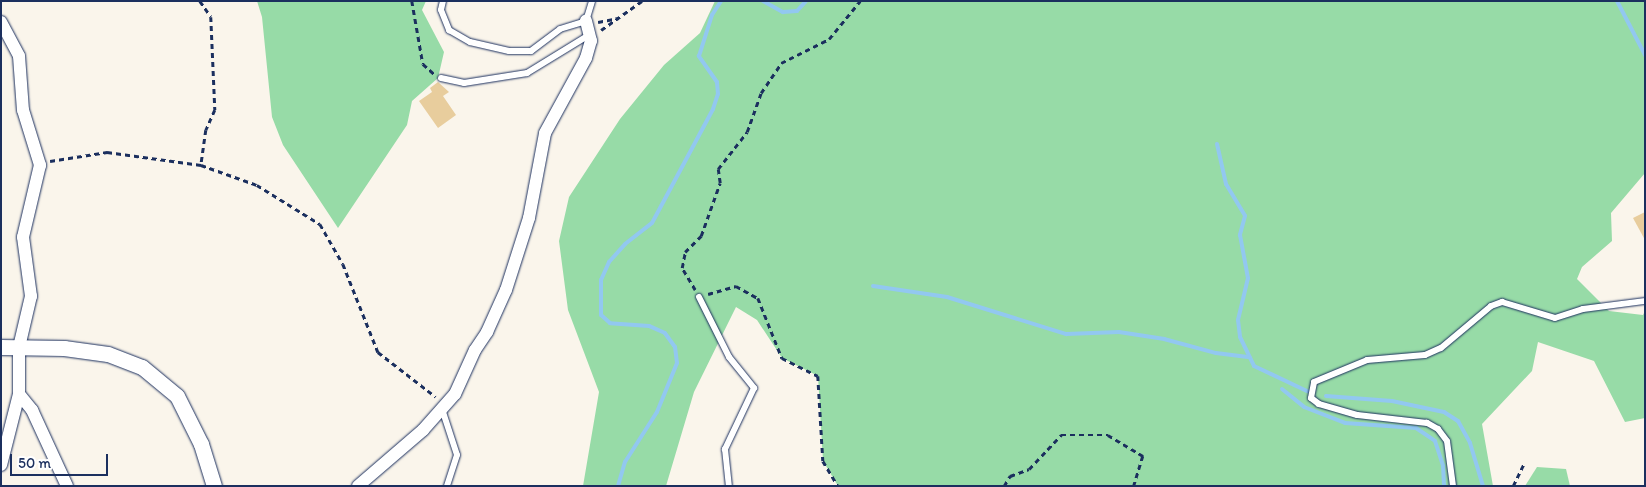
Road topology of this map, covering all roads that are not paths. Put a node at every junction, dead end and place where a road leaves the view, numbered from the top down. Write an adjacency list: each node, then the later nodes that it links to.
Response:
1 (442, 1): 3 (lane)
2 (592, 1): 3 (lane)
3 (586, 21): 5 (street)
4 (1, 22): 10 (street)
5 (590, 38): 6 (lane); 12 (street)
6 (441, 78)
7 (699, 297): 18 (lane)
8 (1645, 301): 19 (lane)
9 (1, 347): 10 (street)
10 (18, 347): 11 (street); 15 (street)
11 (19, 394): 13 (street); 14 (street)
12 (444, 406): 16 (street); 17 (lane)
13 (1, 465)
14 (68, 486)
15 (214, 486)
16 (358, 486)
17 (447, 486)
18 (729, 486)
19 (1453, 486)

